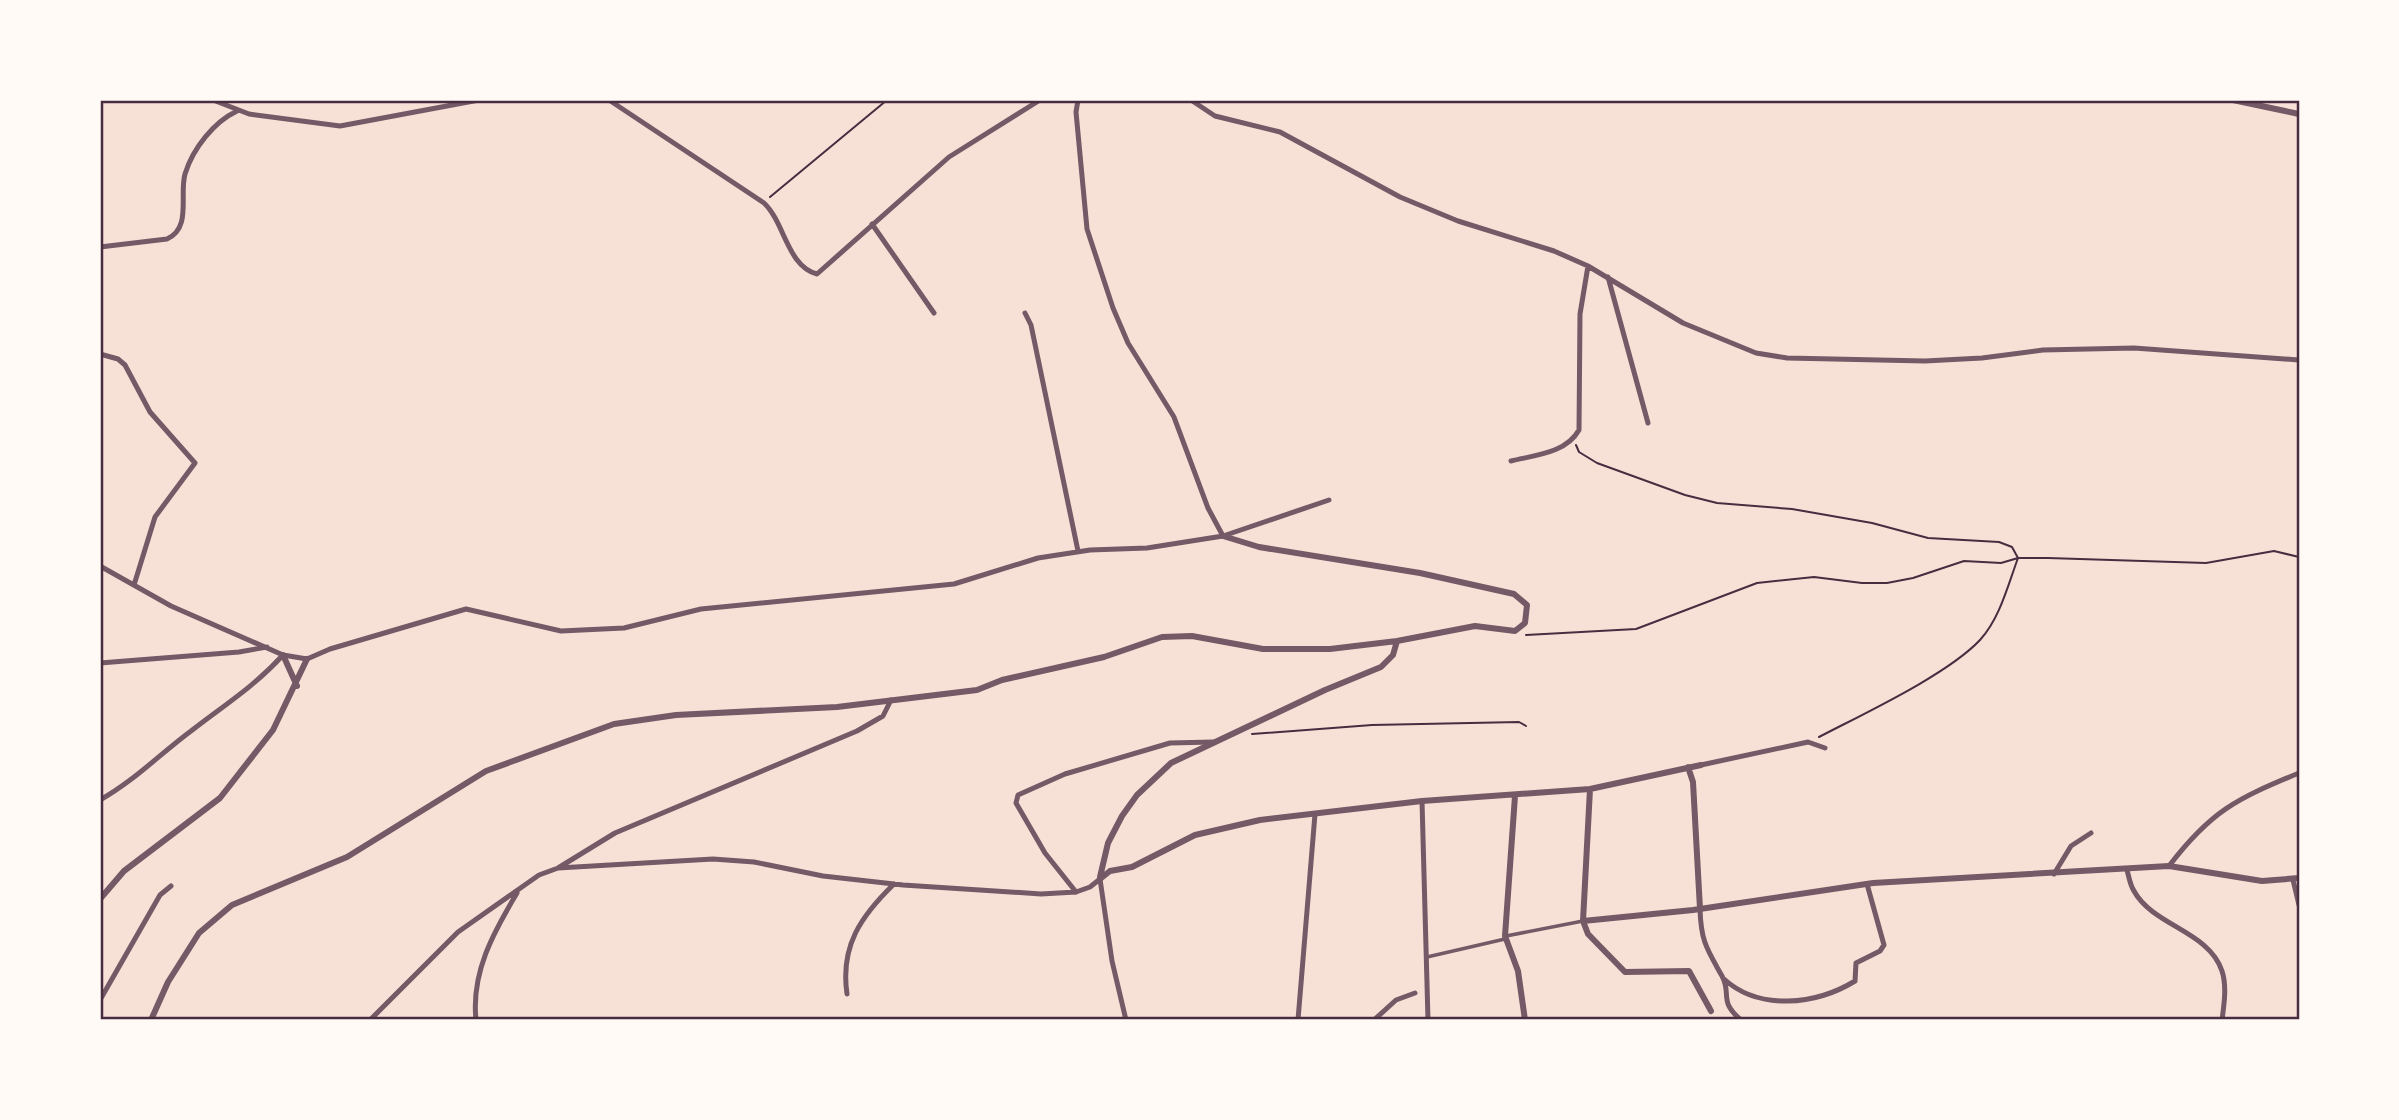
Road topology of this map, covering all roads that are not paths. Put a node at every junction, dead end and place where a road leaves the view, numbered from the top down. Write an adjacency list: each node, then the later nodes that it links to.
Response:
1 (213, 100): 8 (street)
2 (478, 100): 8 (street)
3 (609, 100): 10 (street)
4 (1040, 100): 10 (street)
5 (1078, 100): 21 (street)
6 (1191, 100): 12 (street)
7 (2233, 100): 9 (street)
8 (237, 111): 11 (street)
9 (2299, 114)
10 (872, 224): 14 (street)
11 (100, 247)
12 (1588, 266): 13 (street); 19 (street)
13 (1608, 276): 17 (street); 18 (street)
14 (934, 313)
15 (1024, 313): 22 (street)
16 (100, 354): 24 (street)
17 (2299, 360)
18 (1648, 423)
19 (1511, 461)
20 (1329, 500): 21 (street)
21 (1223, 536): 22 (street); 25 (street)
22 (1078, 551): 28 (street)
23 (100, 566): 24 (street)
24 (134, 585): 26 (street)
25 (1397, 641): 31 (street); 32 (street)
26 (267, 647): 27 (street); 29 (street)
27 (283, 655): 28 (street); 30 (street); 39 (street)
28 (307, 659): 30 (street)
29 (100, 663)
30 (297, 686): 54 (street)
31 (891, 700): 44 (street); 65 (street)
32 (1213, 742): 47 (street); 53 (street)
33 (1825, 748): 34 (street)
34 (1701, 765): 35 (street)
35 (1688, 768): 37 (street); 56 (street)
36 (2299, 773): 43 (street)
37 (1590, 789): 38 (street); 57 (street)
38 (1515, 796): 40 (street); 58 (street)
39 (100, 800)
40 (1422, 801): 41 (street); 59 (street)
41 (1315, 814): 47 (street); 69 (street)
42 (2091, 833): 46 (street)
43 (2169, 866): 45 (street); 48 (street)
44 (558, 868): 49 (street); 52 (street)
45 (2127, 870): 46 (street); 74 (street)
46 (2054, 874): 50 (street)
47 (1100, 879): 53 (street); 68 (street)
48 (2296, 879): 55 (street)
49 (894, 884): 53 (street); 61 (street)
50 (1867, 884): 56 (street); 60 (street)
51 (171, 886): 63 (street)
52 (519, 890): 66 (street); 67 (street)
53 (1076, 892)
54 (100, 898)
55 (2299, 905)
56 (1700, 909): 57 (street); 60 (street)
57 (1583, 921): 58 (street); 64 (street)
58 (1505, 937): 59 (street); 72 (street)
59 (1425, 957): 71 (street)
60 (1724, 979): 73 (street)
61 (847, 993)
62 (1415, 993): 70 (street)
63 (100, 1000)
64 (1711, 1011)
65 (151, 1020)
66 (370, 1020)
67 (477, 1020)
68 (1126, 1020)
69 (1298, 1020)
70 (1374, 1020)
71 (1428, 1020)
72 (1525, 1020)
73 (1741, 1020)
74 (2222, 1020)

